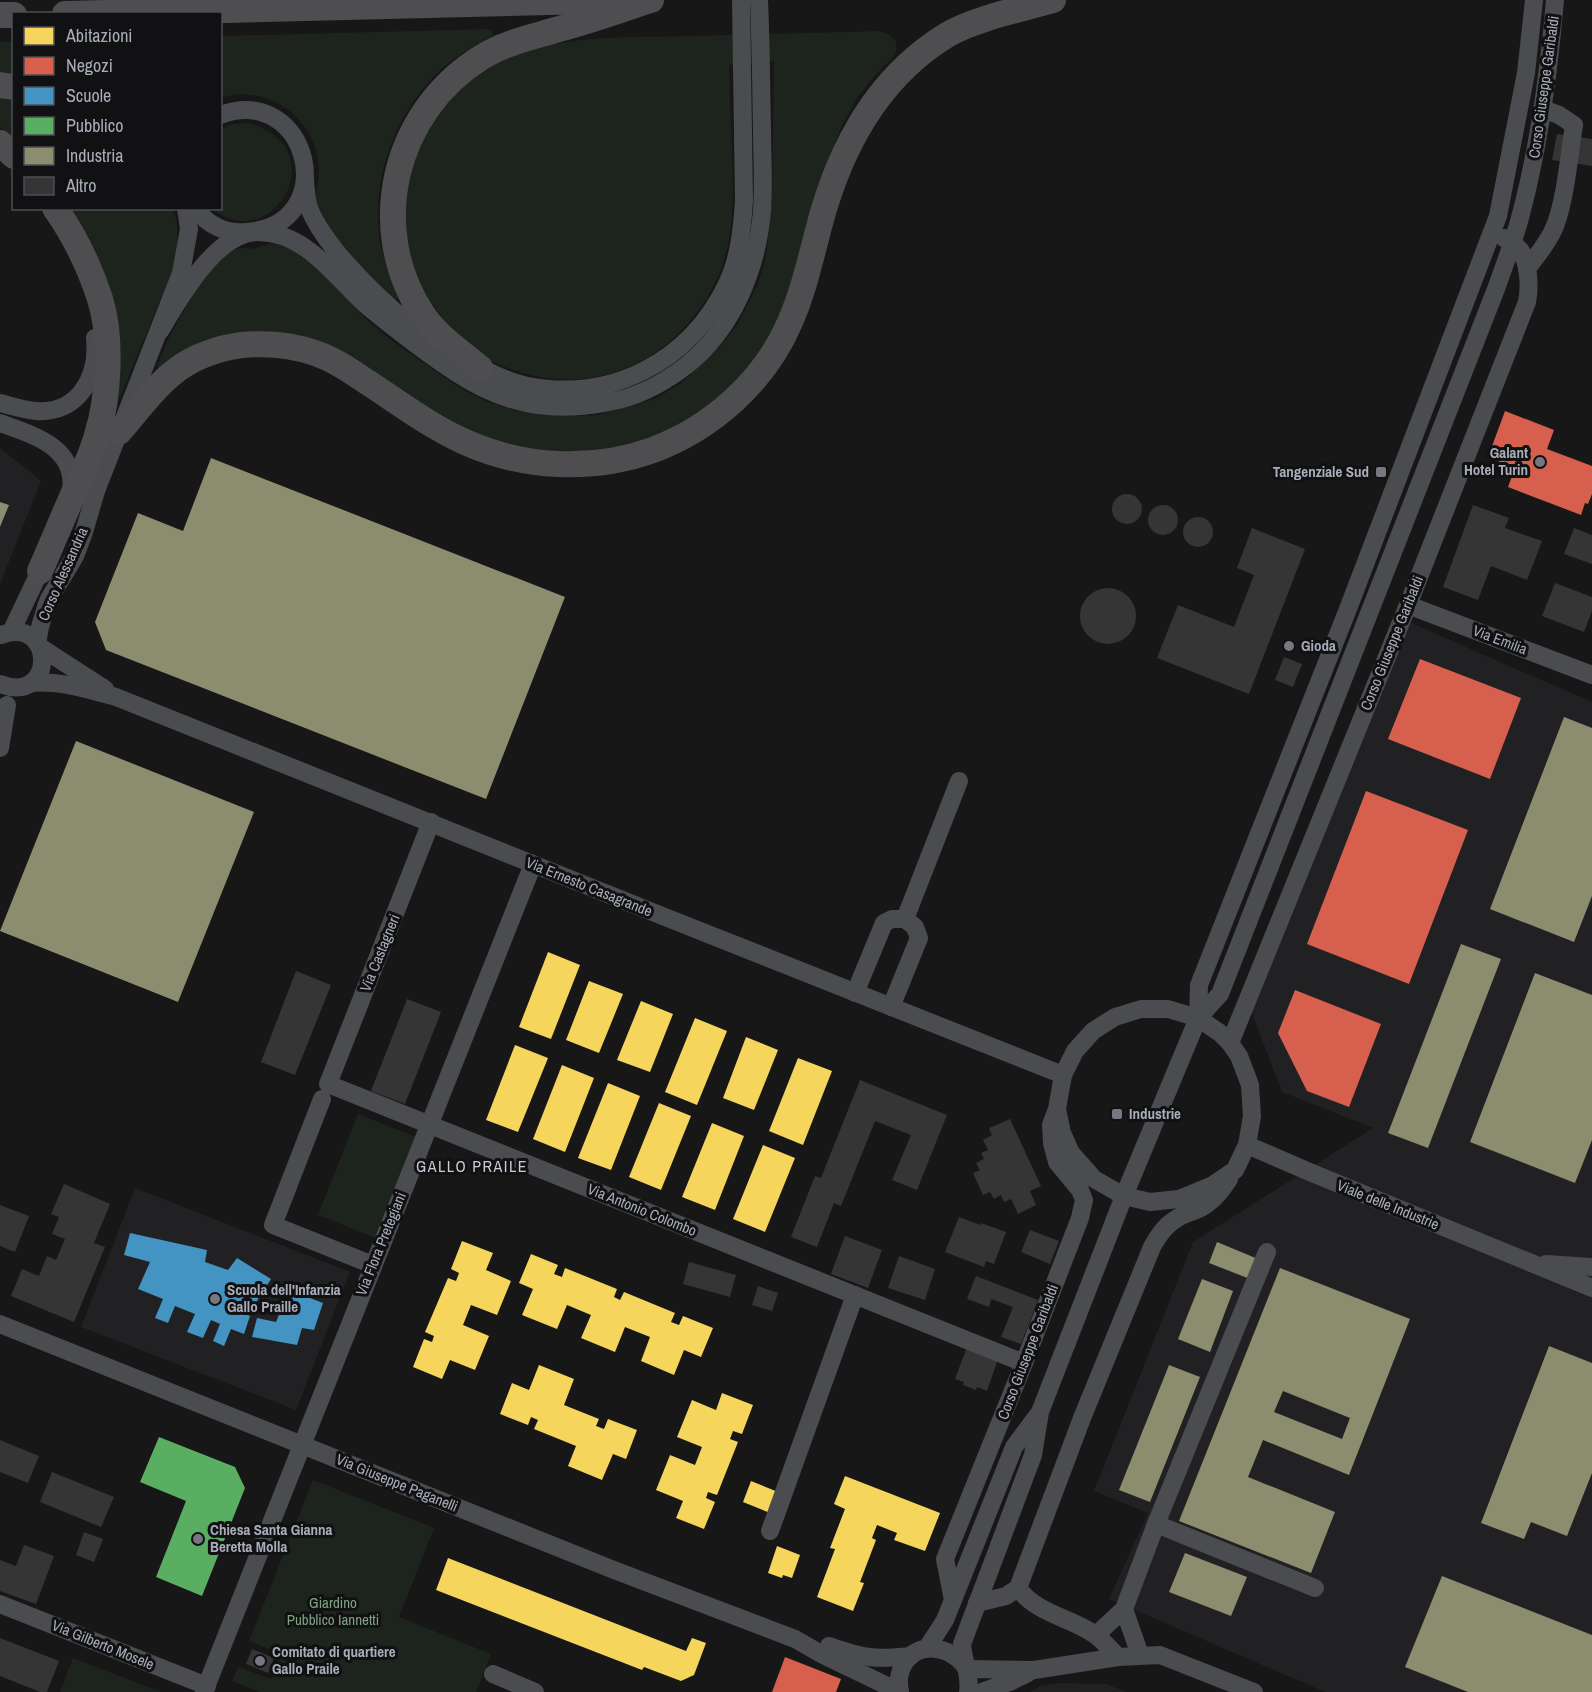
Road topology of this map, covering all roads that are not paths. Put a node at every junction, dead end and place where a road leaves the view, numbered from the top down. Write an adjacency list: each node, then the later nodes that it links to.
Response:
1 (626, 0): 8 (highway)
2 (651, 0): 24 (highway)
3 (741, 0): 9 (street)
4 (759, 0): 9 (street)
5 (1053, 0): 27 (highway)
6 (1533, 7): 19 (street, Corso Giuseppe Garibaldi)
7 (1555, 8): 10 (street, Corso Giuseppe Garibaldi)
8 (145, 12)
9 (752, 66): 18 (street); 24 (street)
10 (1543, 109): 21 (street, Corso Giuseppe Garibaldi); 22 (street)
11 (222, 114): 14 (street)
12 (0, 143): 13 (highway)
13 (12, 154)
14 (305, 180): 18 (street); 24 (street)
15 (56, 210): 20 (highway)
16 (186, 210): 23 (street)
17 (196, 210): 18 (street)
18 (256, 232): 23 (street)
19 (1493, 232): 21 (street, Corso Giuseppe Garibaldi); 45 (street, Corso Giuseppe Garibaldi)
20 (74, 240): 25 (street); 29 (highway)
21 (1512, 243): 22 (street, Corso Giuseppe Garibaldi); 45 (street, Corso Giuseppe Garibaldi)
22 (1527, 269): 31 (street, Corso Giuseppe Garibaldi)
23 (160, 331): 27 (street)
24 (480, 368)
25 (0, 402)
26 (0, 423): 29 (street)
27 (119, 432): 28 (street)
28 (96, 491): 30 (street, Corso Alessandria); 33 (street, Corso Alessandria)
29 (69, 504): 30 (highway)
30 (40, 570): 32 (street, Corso Alessandria)
31 (1408, 605): 34 (street, Via Emilia); 46 (street, Corso Giuseppe Garibaldi)
32 (6, 634): 33 (street, Via Ernesto Casagrande)
33 (38, 645): 35 (street, Corso Alessandria); 36 (street, Via Ernesto Casagrande)
34 (1592, 675)
35 (15, 685): 36 (street, Via Ernesto Casagrande); 37 (street, Corso Alessandria)
36 (116, 697): 40 (street, Via Ernesto Casagrande)
37 (3, 711): 38 (street)
38 (0, 748)
39 (959, 781): 42 (street)
40 (431, 822): 41 (street, Via Ernesto Casagrande); 48 (street, Via Castagneri)
41 (533, 864): 43 (street, Via Ernesto Casagrande); 50 (street, Via Flora Pretegiani)
42 (904, 919): 43 (street); 44 (street)
43 (855, 993): 44 (street, Via Ernesto Casagrande)
44 (891, 1007): 47 (street, Via Ernesto Casagrande)
45 (1198, 1018): 46 (street, Corso Giuseppe Garibaldi); 47 (street, Corso Giuseppe Garibaldi); 53 (street, Corso Giuseppe Garibaldi)
46 (1230, 1043): 51 (street, Corso Giuseppe Garibaldi)
47 (1063, 1075): 49 (street, Corso Giuseppe Garibaldi)
48 (325, 1091): 50 (street, Via Antonio Colombo); 56 (street, Via Castagneri)
49 (1057, 1108): 53 (street, Corso Giuseppe Garibaldi); 61 (street, Corso Giuseppe Garibaldi)
50 (429, 1125): 56 (street, Via Flora Pretegiani); 59 (street, Via Antonio Colombo)
51 (1247, 1145): 52 (street, Corso Giuseppe Garibaldi); 55 (street, Viale delle Industrie)
52 (1235, 1170): 53 (street, Corso Giuseppe Garibaldi); 66 (street, Corso Giuseppe Garibaldi)
53 (1124, 1196): 62 (street, Corso Giuseppe Garibaldi)
54 (1267, 1252): 64 (street)
55 (1529, 1263): 57 (street, Viale delle Industrie); 58 (street, Viale delle Industrie)
56 (373, 1265): 63 (street, Via Flora Pretegiani)
57 (1592, 1267)
58 (1592, 1288)
59 (855, 1295): 61 (street, Via Antonio Colombo); 65 (street)
60 (0, 1324): 63 (street, Via Giuseppe Paganelli)
61 (1024, 1363): 68 (street, Corso Giuseppe Garibaldi)
62 (1040, 1412): 68 (street, Corso Giuseppe Garibaldi); 69 (street, Corso Giuseppe Garibaldi)
63 (302, 1446): 73 (street, Via Giuseppe Paganelli); 81 (street, Via Flora Pretegiani)
64 (1156, 1524): 67 (street); 71 (street)
65 (770, 1531)
66 (1018, 1588): 69 (street); 72 (street)
67 (1315, 1588)
68 (953, 1600): 74 (street, Corso Giuseppe Garibaldi)
69 (977, 1603): 77 (street, Corso Giuseppe Garibaldi)
70 (0, 1604): 81 (street, Via Gilberto Mosele)
71 (1124, 1609): 72 (street); 75 (street)
72 (1096, 1635): 76 (street)
73 (795, 1639): 74 (street, Via Giuseppe Paganelli); 80 (street, Via Giuseppe Paganelli)
74 (919, 1652): 77 (street); 83 (street, Corso Giuseppe Garibaldi)
75 (1140, 1655): 76 (street); 86 (street)
76 (1118, 1657): 78 (street)
77 (965, 1667): 78 (street); 84 (street, Corso Giuseppe Garibaldi)
78 (1034, 1670): 85 (street)
79 (493, 1674): 82 (street)
80 (871, 1685): 83 (street, Via Giuseppe Paganelli)
81 (206, 1689)
82 (536, 1692)
83 (900, 1692)
84 (968, 1692)
85 (982, 1692)
86 (1254, 1692)

